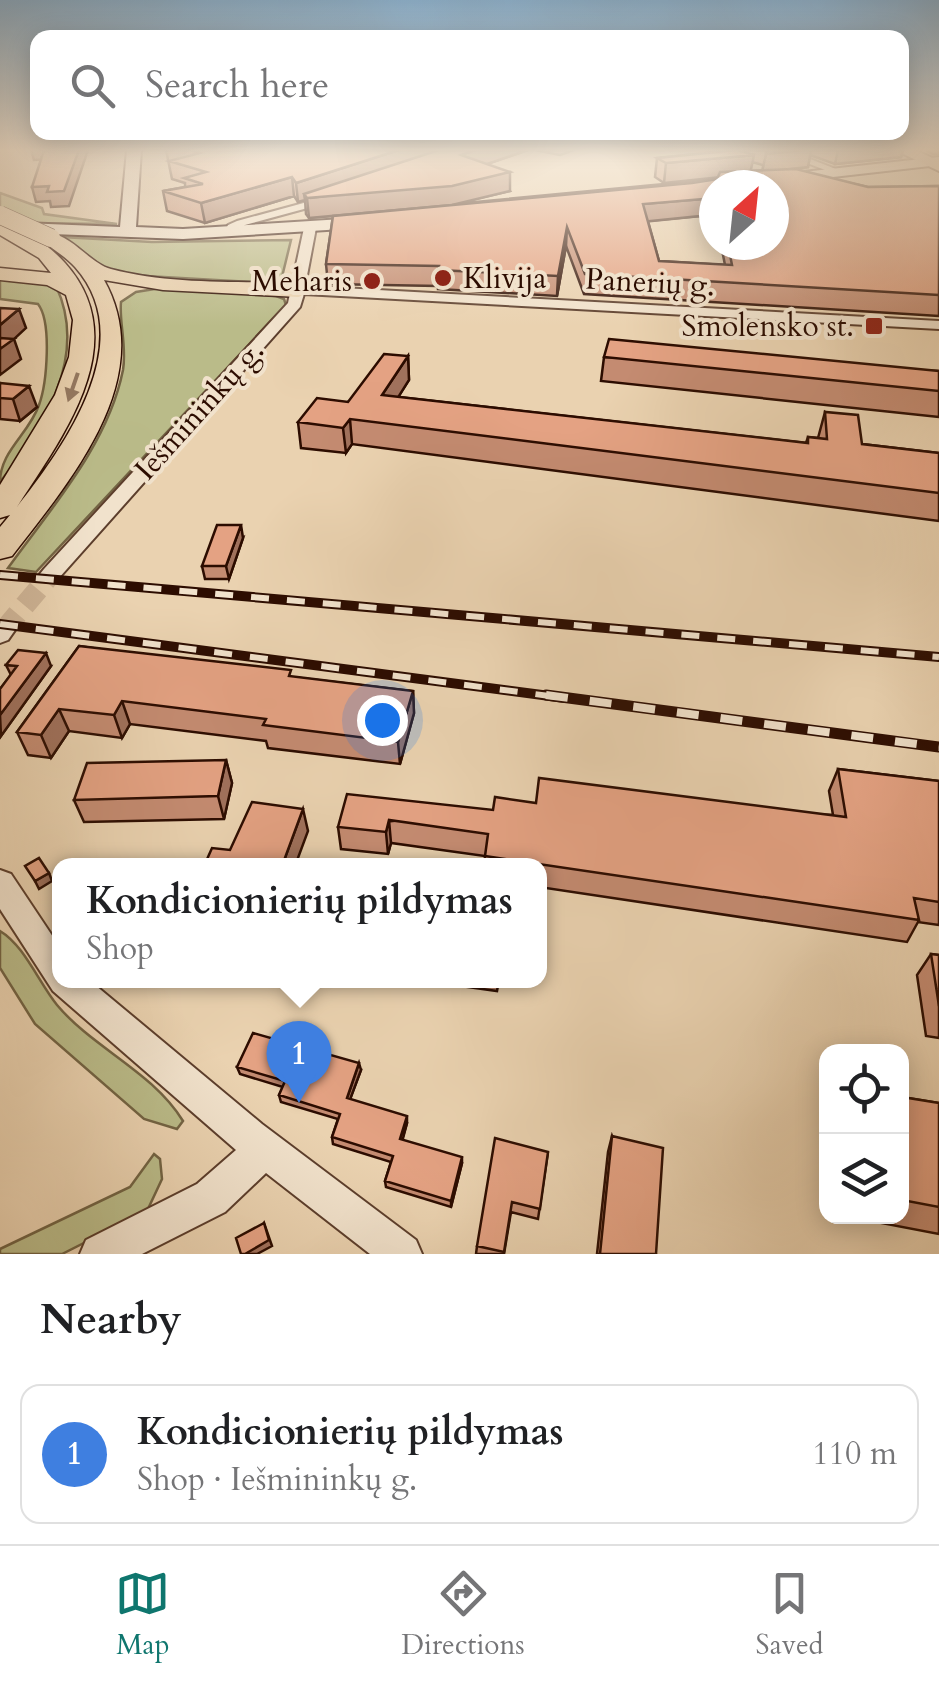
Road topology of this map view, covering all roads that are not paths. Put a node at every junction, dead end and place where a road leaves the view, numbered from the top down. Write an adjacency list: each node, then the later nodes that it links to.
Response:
1 (131, 209): 7 (main road)
2 (294, 209): 8 (street)
3 (0, 215): 12 (highway, bridge)
4 (399, 219): 6 (main road)
5 (0, 227): 7 (main road); 9 (highway)
6 (310, 228): 8 (main road); 14 (street, Iešmininkų g.)
7 (124, 233): 8 (main road)
8 (230, 234)
9 (28, 241): 10 (highway); 12 (highway)
10 (0, 263)
11 (0, 274): 12 (highway)
12 (82, 280): 13 (highway); 15 (highway); 17 (highway, one-way to 17)
13 (183, 284): 14 (highway); 15 (highway)
14 (299, 290): 16 (street, Panerių g.); 19 (street, Iešmininkų g.)
15 (106, 308): 18 (highway)
16 (939, 325)
17 (0, 508)
18 (0, 549)
19 (51, 574)
20 (0, 883): 21 (street)
21 (52, 963)
22 (73, 988): 23 (street)
23 (264, 1149): 24 (street); 25 (street)
24 (100, 1254)
25 (402, 1254)

